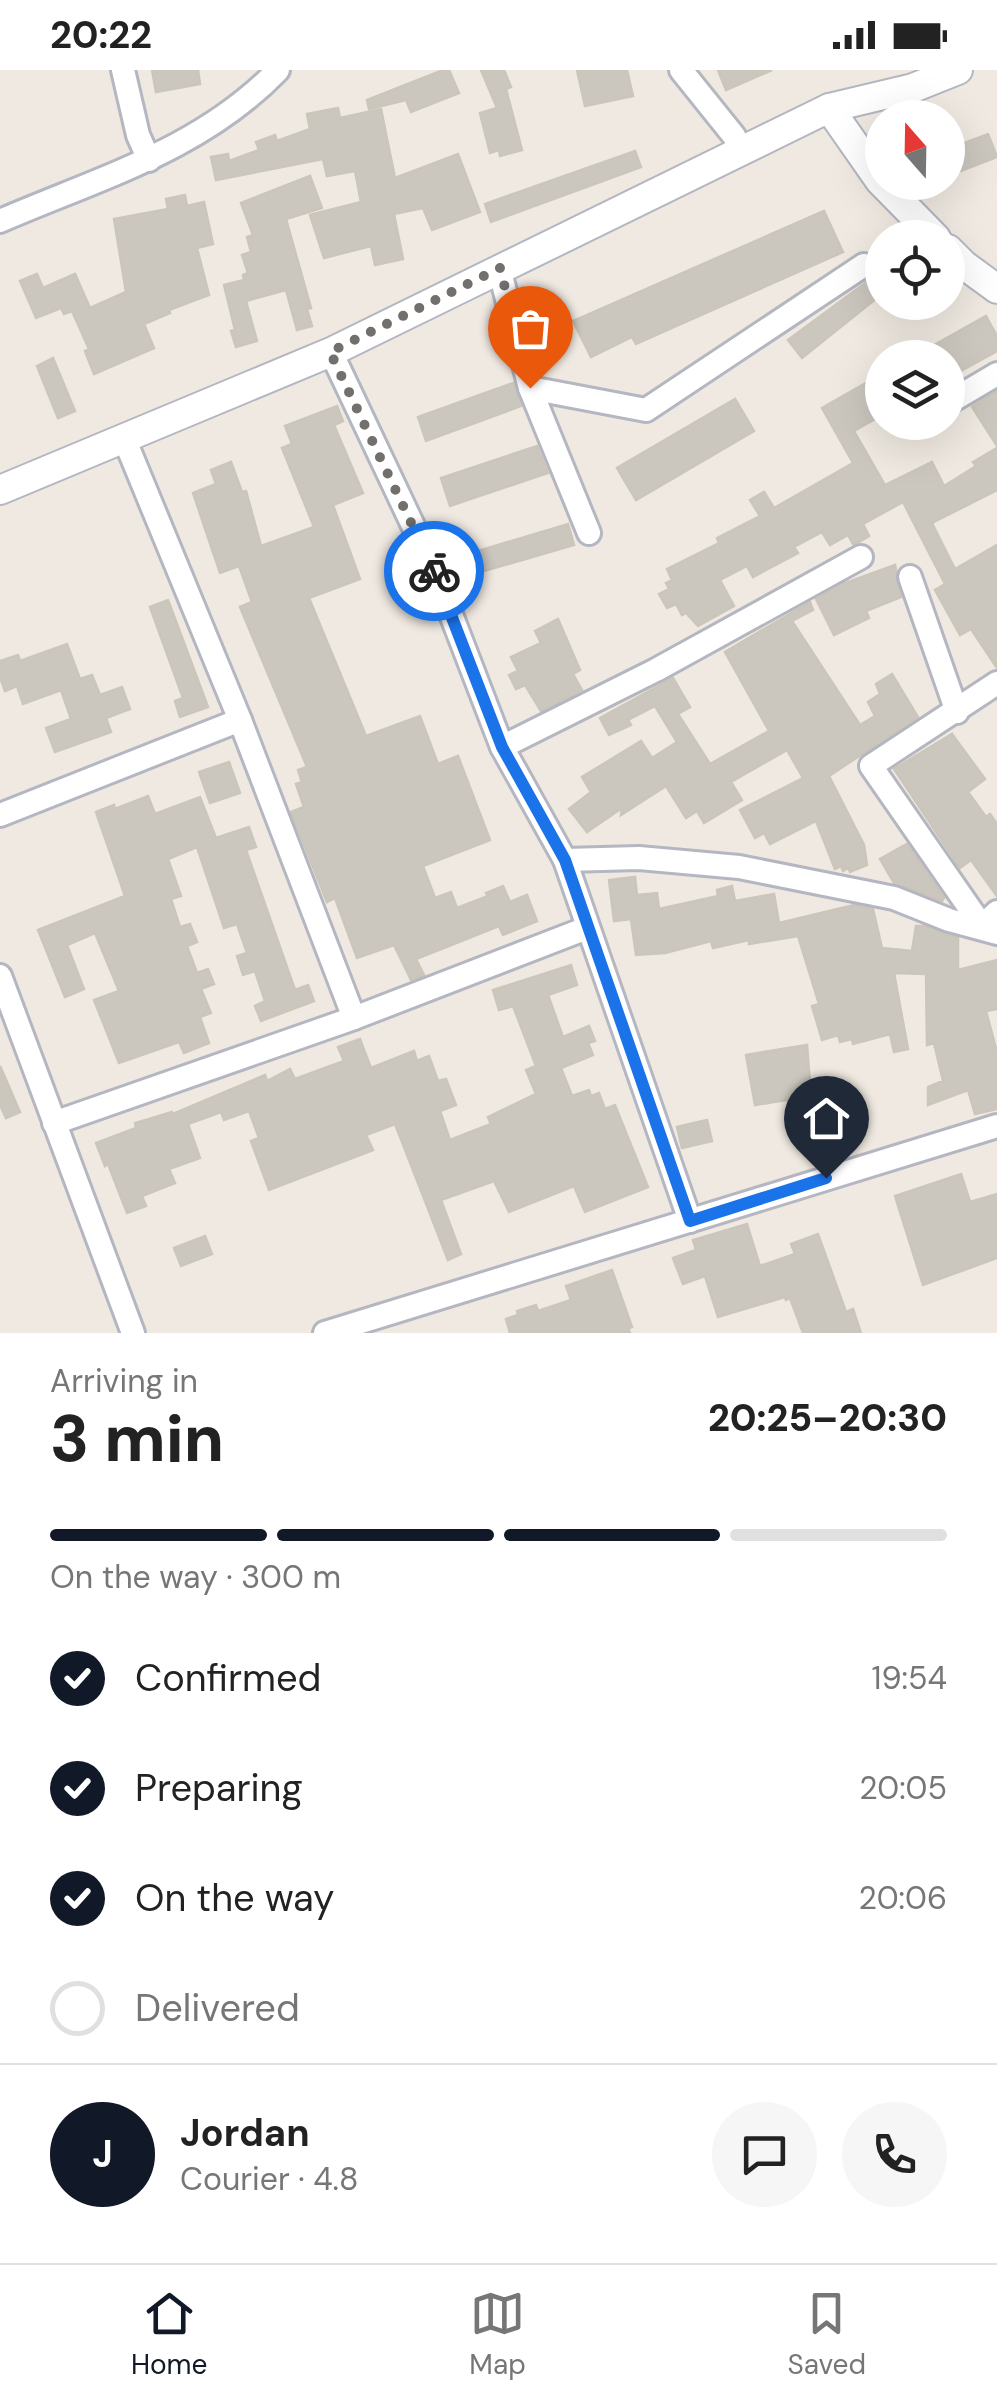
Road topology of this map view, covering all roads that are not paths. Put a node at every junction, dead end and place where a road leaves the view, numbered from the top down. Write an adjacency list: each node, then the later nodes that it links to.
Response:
1 (123, 70): 8 (street)
2 (278, 70): 5 (street)
3 (680, 70): 7 (street)
4 (958, 70): 6 (street)
5 (254, 82): 8 (street)
6 (829, 108): 7 (street); 9 (street)
7 (742, 152): 13 (street)
8 (150, 160): 10 (street)
9 (919, 220)
10 (0, 221)
11 (864, 266): 17 (street)
12 (965, 266): 14 (street)
13 (500, 268): 15 (street); 17 (street)
14 (997, 288)
15 (330, 352): 19 (street); 27 (street)
16 (997, 374): 18 (street)
17 (530, 388): 21 (street)
18 (965, 393)
19 (124, 438): 20 (street); 26 (street)
20 (0, 490)
21 (589, 533)
22 (862, 557): 27 (street)
23 (910, 578): 25 (street)
24 (997, 683): 25 (street)
25 (957, 712): 30 (street)
26 (240, 720): 28 (street); 33 (street)
27 (502, 747): 29 (street)
28 (0, 816)
29 (565, 860): 30 (street); 31 (street)
30 (992, 924)
31 (588, 928): 33 (street); 36 (street)
32 (0, 976): 34 (street)
33 (354, 1018): 34 (street)
34 (54, 1122): 37 (street)
35 (997, 1126): 36 (street)
36 (690, 1221): 38 (street)
37 (134, 1333)
38 (326, 1333)

